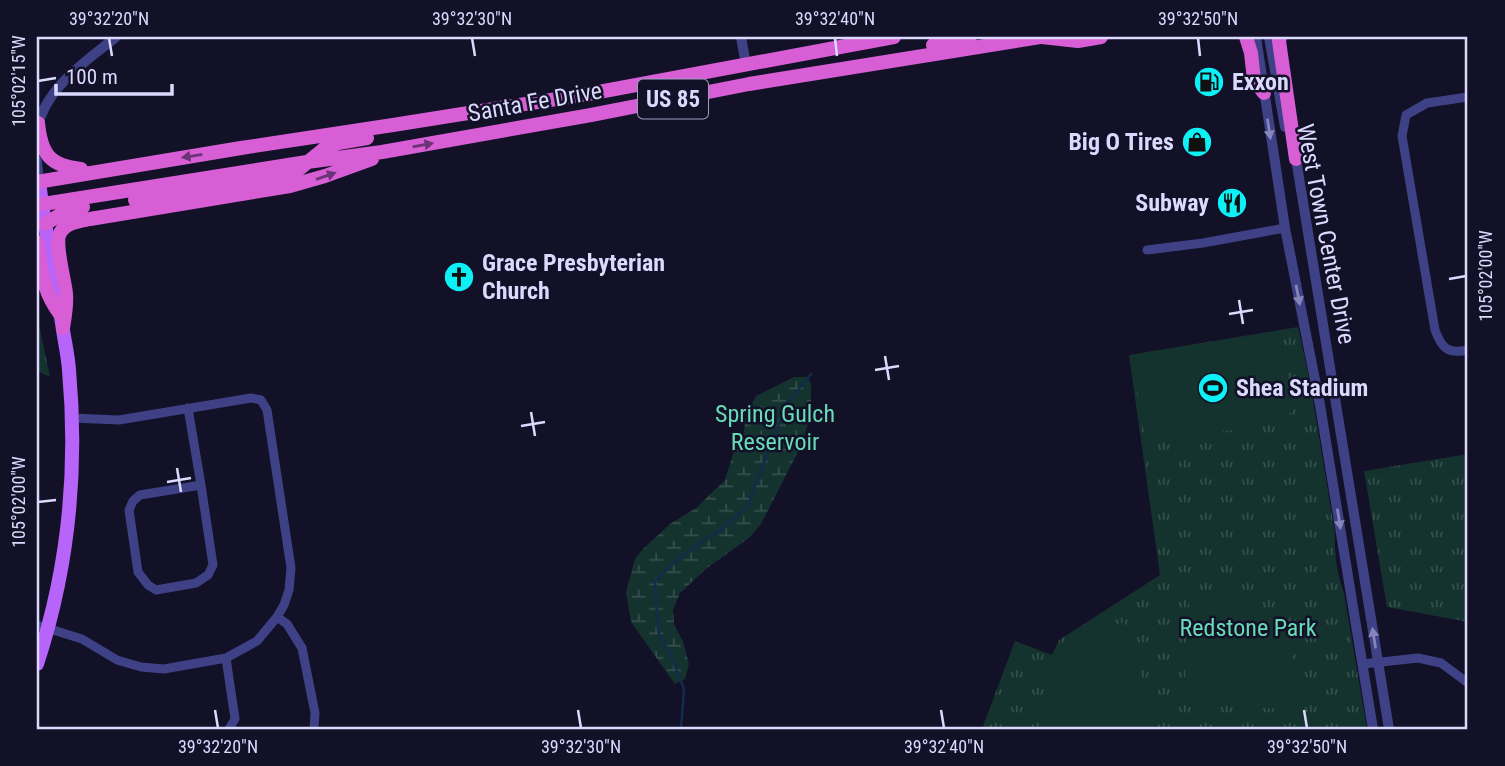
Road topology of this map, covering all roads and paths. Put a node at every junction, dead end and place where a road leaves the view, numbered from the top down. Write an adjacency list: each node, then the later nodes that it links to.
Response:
1 (116, 37): 16 (street)
2 (741, 37): 11 (street)
3 (894, 37): 11 (highway, Santa Fe Drive / US 85)
4 (970, 37): 13 (highway)
5 (1041, 37): 6 (highway, Santa Fe Drive); 13 (highway, Santa Fe Drive / US 85)
6 (1101, 37)
7 (1246, 37): 14 (highway)
8 (1256, 37): 14 (street, West Town Center Drive)
9 (1269, 37): 18 (street, West Town Center Drive)
10 (1280, 37): 18 (highway)
11 (746, 65): 12 (highway, Santa Fe Drive / US 85)
12 (612, 89): 20 (highway); 21 (highway, Santa Fe Drive / US 85, one-way to 21)
13 (703, 93): 17 (highway, Santa Fe Drive / US 85, one-way to 13)
14 (1264, 93): 25 (street, West Town Center Drive, one-way to 25)
15 (1468, 97): 29 (street)
16 (37, 126): 21 (highway)
17 (382, 152): 20 (highway, Santa Fe Drive / US 85); 28 (highway, one-way to 17)
18 (1296, 159): 36 (street, West Town Center Drive, one-way to 18)
19 (37, 161): 22 (street)
20 (307, 162): 23 (highway, Santa Fe Drive / US 85); 24 (highway)
21 (103, 170): 22 (highway, Santa Fe Drive / US 85)
22 (38, 182): 23 (main road)
23 (39, 205): 24 (main road)
24 (45, 224): 28 (main road)
25 (1285, 228): 27 (street); 38 (street, West Town Center Drive, one-way to 38)
26 (37, 242): 28 (highway)
27 (1147, 250)
28 (61, 321): 31 (main road)
29 (1468, 350)
30 (188, 408): 31 (street); 32 (street); 33 (street)
31 (72, 418): 34 (main road)
32 (201, 485): 32 (street)
33 (277, 617): 35 (street); 41 (street)
34 (43, 626): 35 (street); 37 (main road)
35 (226, 658): 40 (street)
36 (1378, 662): 38 (street); 39 (street); 43 (street, West Town Center Drive)
37 (37, 664)
38 (1363, 664): 42 (street, West Town Center Drive)
39 (1468, 683)
40 (229, 729)
41 (314, 729)
42 (1373, 729)
43 (1389, 729)

